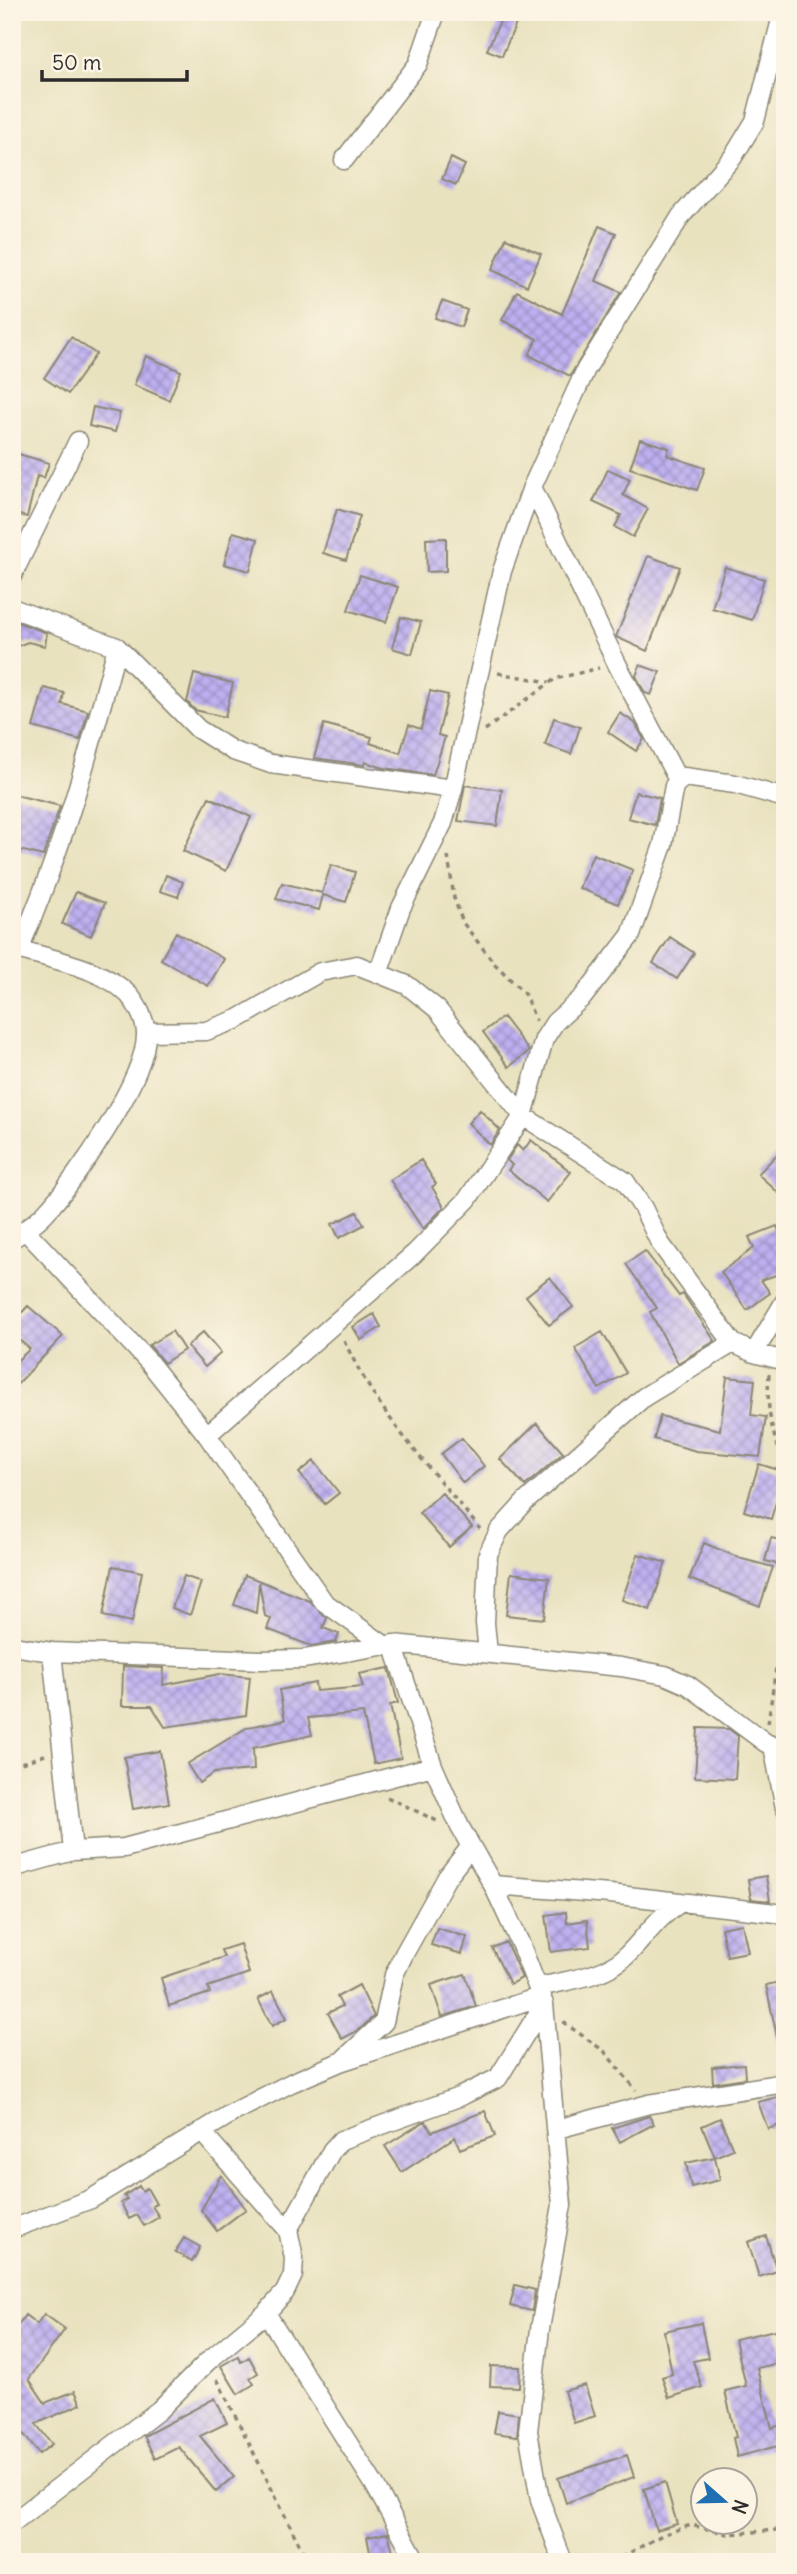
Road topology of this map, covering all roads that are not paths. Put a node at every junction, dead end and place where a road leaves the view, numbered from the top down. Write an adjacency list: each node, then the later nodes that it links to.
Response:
1 (436, 12): 3 (street)
2 (783, 12): 5 (street)
3 (344, 160)
4 (78, 441): 6 (street)
5 (532, 487): 9 (street); 10 (street)
6 (12, 576)
7 (12, 607): 8 (street)
8 (117, 647): 10 (street); 12 (street)
9 (678, 780): 11 (street); 15 (street)
10 (453, 789): 13 (street)
11 (785, 798)
12 (15, 948): 14 (street)
13 (379, 971): 14 (street); 15 (street)
14 (146, 1032): 16 (street)
15 (523, 1116): 18 (street); 20 (street)
16 (19, 1234): 20 (street)
17 (785, 1301): 19 (street)
18 (733, 1342): 19 (street); 24 (street)
19 (770, 1358)
20 (207, 1435): 21 (street)
21 (389, 1645): 23 (street); 24 (street); 26 (street)
22 (12, 1646): 23 (street)
23 (52, 1652): 29 (street)
24 (488, 1653): 25 (street)
25 (775, 1746): 27 (street)
26 (433, 1766): 28 (street); 29 (street)
27 (785, 1808)
28 (471, 1846): 31 (street); 35 (street)
29 (73, 1851): 30 (street)
30 (12, 1868)
31 (493, 1885): 32 (street); 34 (street)
32 (680, 1903): 33 (street); 34 (street)
33 (785, 1914)
34 (543, 2000): 35 (street); 37 (street); 40 (street)
35 (340, 2062): 38 (street)
36 (785, 2083): 37 (street)
37 (557, 2129): 44 (street)
38 (201, 2131): 39 (street); 40 (street)
39 (12, 2229)
40 (288, 2230): 41 (street)
41 (267, 2313): 42 (street); 43 (street)
42 (12, 2523)
43 (417, 2562)
44 (563, 2562)

